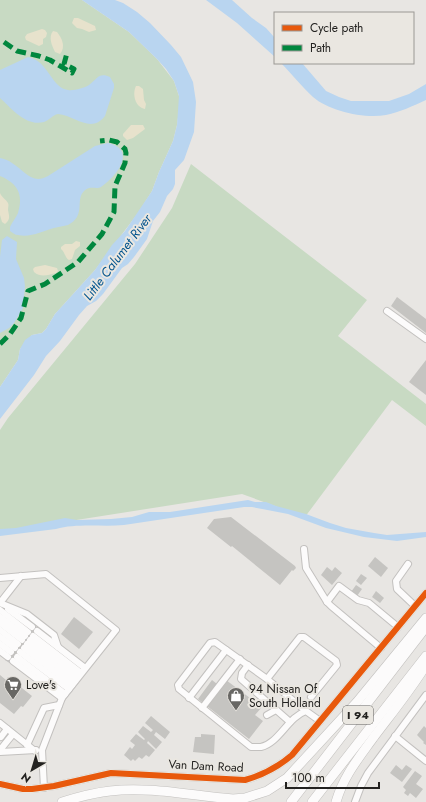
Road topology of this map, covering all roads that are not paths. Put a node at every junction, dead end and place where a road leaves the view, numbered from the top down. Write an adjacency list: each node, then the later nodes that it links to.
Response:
1 (387, 310): 2 (street)
2 (426, 339)
3 (304, 549): 8 (street)
4 (408, 564): 10 (street)
5 (21, 576): 6 (street); 9 (street); 30 (street)
6 (0, 578)
7 (426, 593): 10 (street, Van Dam Road)
8 (327, 602): 15 (street); 22 (street)
9 (0, 603): 20 (street); 21 (street)
10 (415, 606): 15 (street, Van Dam Road)
11 (0, 610): 20 (street)
12 (0, 617): 20 (street)
13 (426, 618): 53 (highway)
14 (0, 623): 20 (street)
15 (398, 627): 22 (street, Van Dam Road)
16 (426, 627): 54 (highway, I 94)
17 (0, 630): 20 (street)
18 (0, 637): 20 (street)
19 (0, 644): 20 (street)
20 (22, 644): 21 (street); 24 (street); 30 (street); 30 (street); 30 (street); 30 (street)
21 (58, 647): 30 (street)
22 (381, 648): 39 (street, Van Dam Road)
23 (226, 650): 26 (street); 33 (street); 33 (street)
24 (0, 651)
25 (426, 656): 55 (highway, I 94)
26 (240, 659): 28 (street); 35 (street)
27 (426, 664): 56 (highway)
28 (248, 665): 29 (street); 36 (street)
29 (267, 679): 32 (street); 37 (street)
30 (73, 683): 34 (street)
31 (426, 695): 44 (street)
32 (311, 697)
33 (189, 698): 35 (street)
34 (59, 705): 46 (street); 48 (street)
35 (202, 708): 40 (street)
36 (276, 710): 38 (street); 40 (street)
37 (306, 711): 39 (street); 40 (street)
38 (267, 715)
39 (320, 721): 52 (street, Van Dam Road)
40 (290, 722)
41 (0, 723): 42 (street)
42 (7, 729): 43 (street); 45 (street)
43 (13, 734): 46 (street); 49 (street)
44 (395, 736): 50 (street); 57 (street)
45 (1, 737)
46 (27, 745): 47 (street)
47 (35, 750): 48 (street); 49 (street)
48 (42, 750): 52 (street)
49 (0, 751)
50 (426, 761)
51 (0, 784): 52 (street, Van Dam Road)
52 (44, 788)
53 (62, 802)
54 (291, 802)
55 (312, 802)
56 (336, 802)
57 (355, 802)

